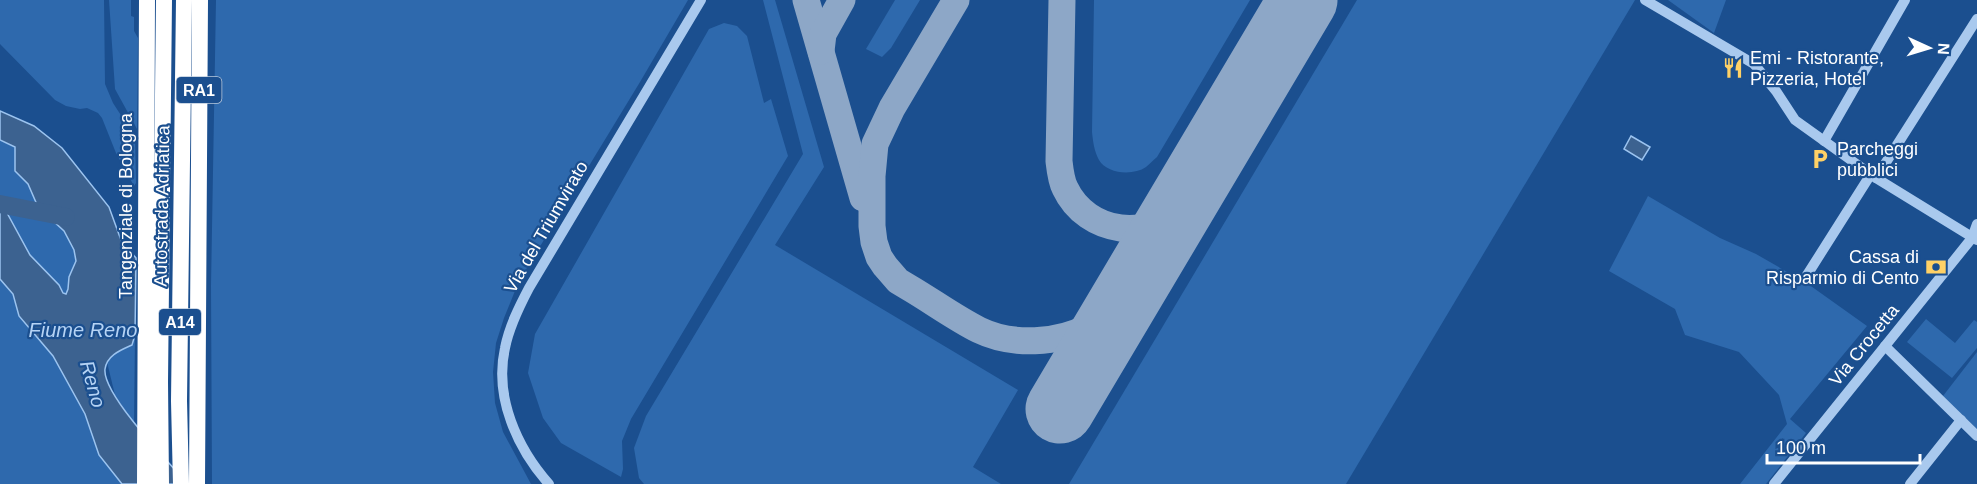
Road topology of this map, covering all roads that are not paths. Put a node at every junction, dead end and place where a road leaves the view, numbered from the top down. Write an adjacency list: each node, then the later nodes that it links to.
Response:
1 (147, 0): 17 (highway, Tangenziale di Bologna)
2 (164, 0): 18 (highway, Autostrada Adriatica / A14)
3 (184, 0): 19 (highway, Autostrada Adriatica / A14)
4 (202, 0): 20 (highway, RA1)
5 (701, 0): 21 (street, Via del Triumvirato)
6 (1646, 0): 9 (street)
7 (1905, 0): 9 (street)
8 (1977, 19): 10 (street)
9 (1824, 141): 10 (street)
10 (1874, 176): 12 (street); 13 (street)
11 (1977, 224): 12 (street, Via Crocetta)
12 (1975, 239): 14 (street, Via Crocetta)
13 (1807, 275)
14 (1885, 346): 15 (street); 22 (street, Via Crocetta)
15 (1961, 420): 16 (street); 23 (street)
16 (1977, 436)
17 (145, 484)
18 (161, 484)
19 (181, 484)
20 (197, 484)
21 (549, 484)
22 (1774, 484)
23 (1910, 484)

